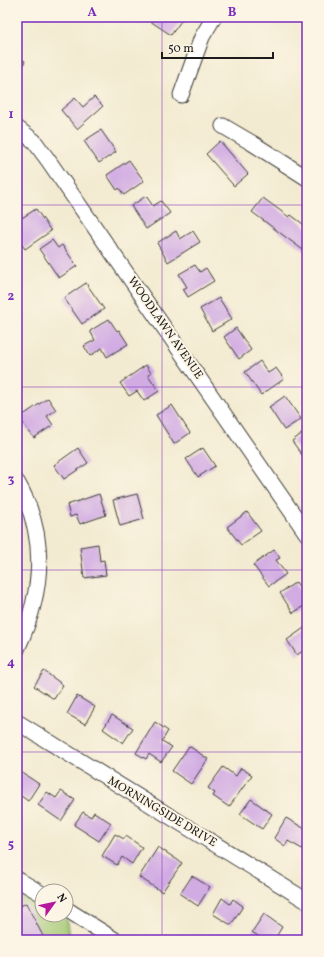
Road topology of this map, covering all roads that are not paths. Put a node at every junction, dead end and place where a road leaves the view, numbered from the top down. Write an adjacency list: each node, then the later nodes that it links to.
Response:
1 (214, 17): 2 (street)
2 (181, 95)
3 (223, 126): 5 (street)
4 (17, 128): 7 (street, WOODLAWN AVENUE)
5 (307, 178)
6 (17, 482): 8 (street)
7 (307, 534)
8 (17, 649)
9 (17, 722): 12 (street, MORNINGSIDE DRIVE)
10 (17, 878): 11 (street)
11 (34, 889)
12 (307, 901)
13 (74, 914): 14 (street)
14 (114, 940)

